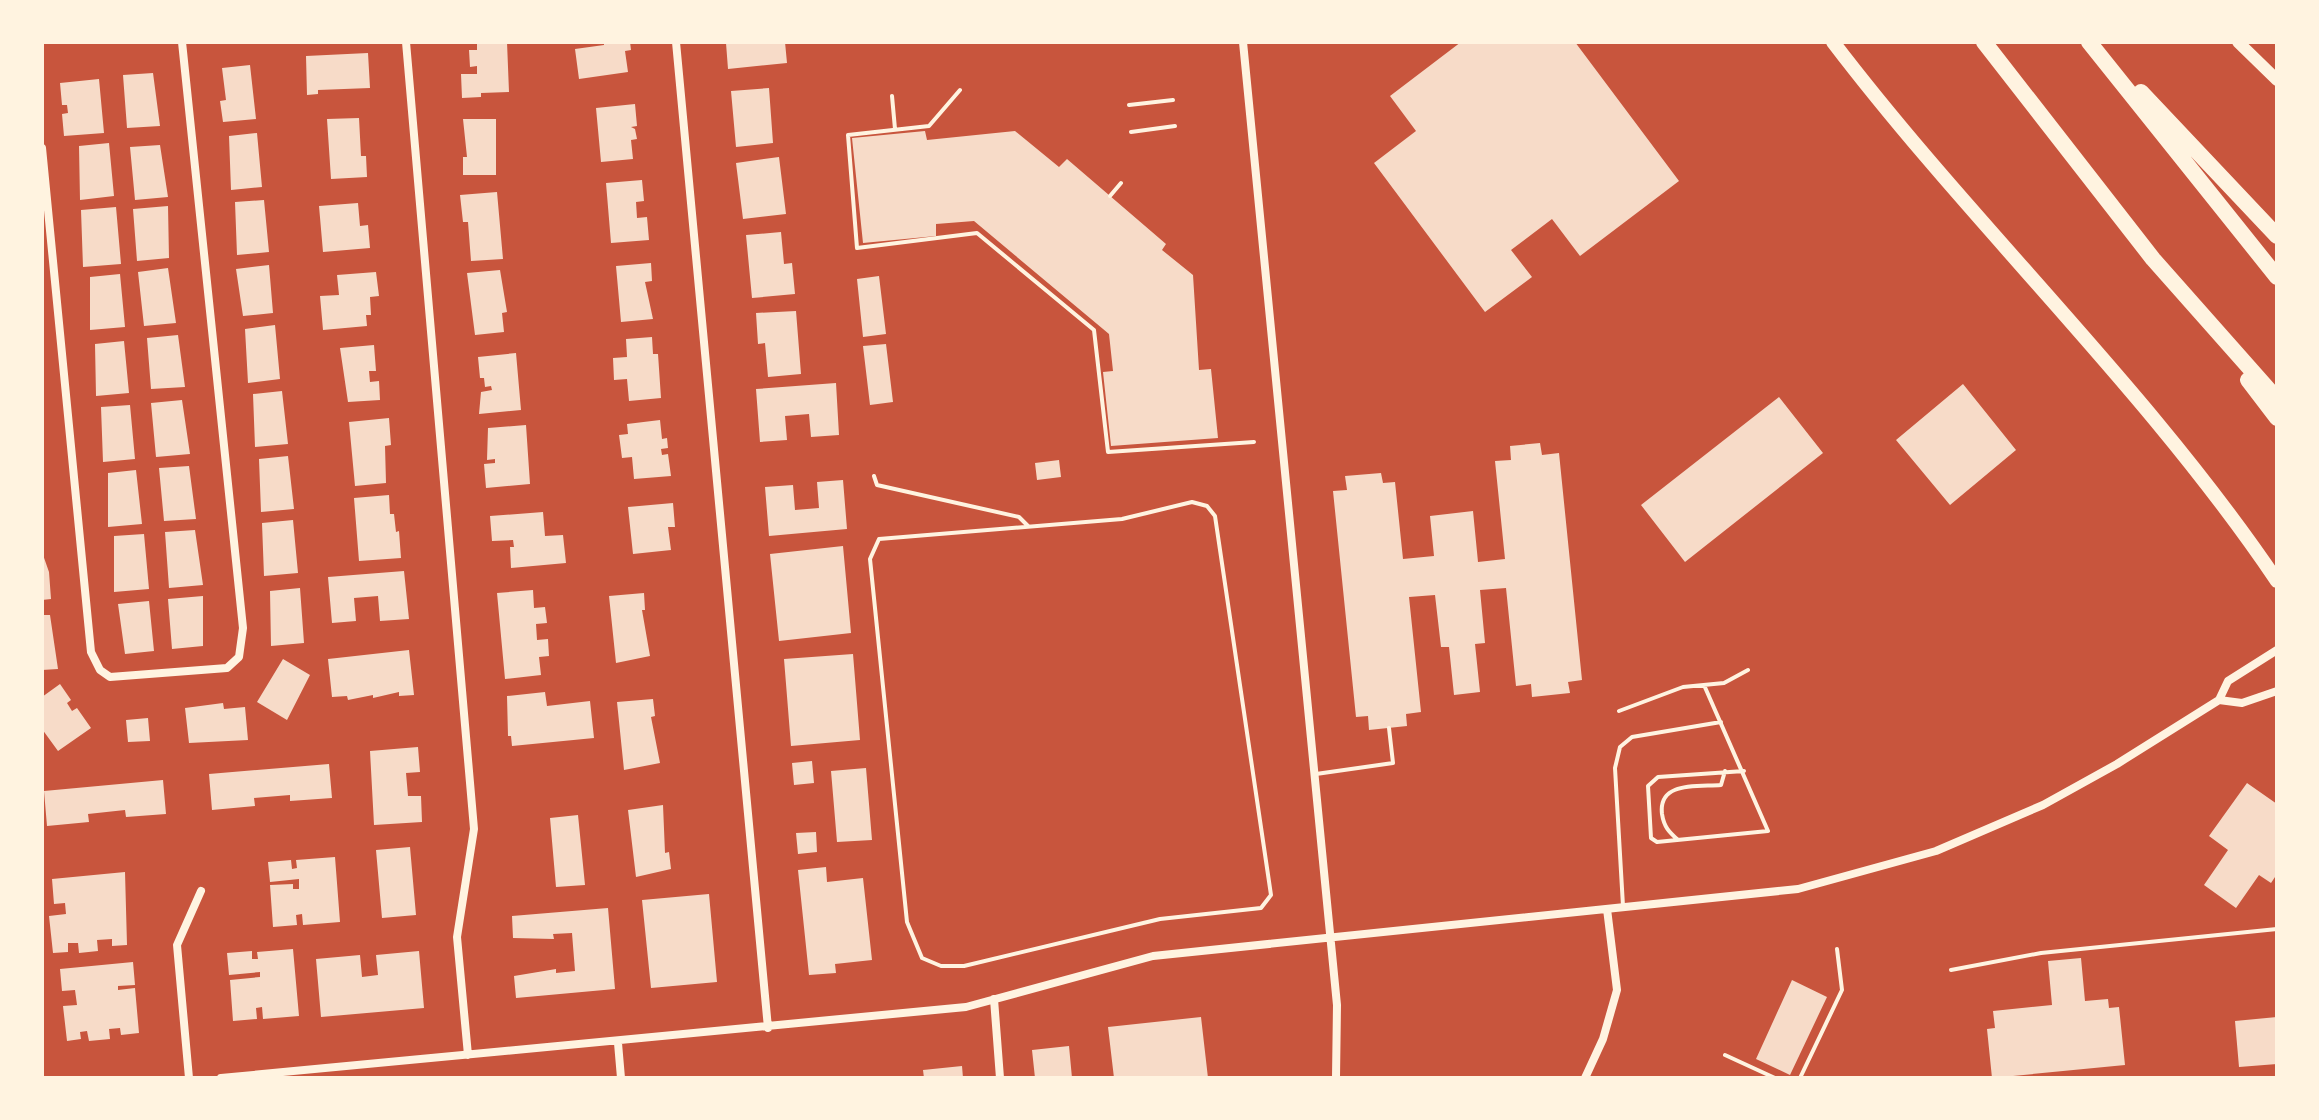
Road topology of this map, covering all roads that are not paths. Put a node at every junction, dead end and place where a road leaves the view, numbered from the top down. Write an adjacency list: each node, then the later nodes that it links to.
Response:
1 (182, 42): 10 (street)
2 (406, 42): 39 (street)
3 (676, 42): 37 (street)
4 (1243, 42): 27 (street)
5 (1833, 42): 16 (main road)
6 (1984, 42): 12 (highway)
7 (2092, 42): 11 (highway); 13 (highway)
8 (2238, 42): 9 (main road)
9 (2277, 80)
10 (42, 148)
11 (2277, 236)
12 (2153, 259): 14 (highway); 15 (highway)
13 (2277, 277)
14 (2277, 399)
15 (2277, 418)
16 (2277, 581)
17 (2277, 650): 21 (street)
18 (1748, 670): 19 (lane)
19 (1704, 685): 22 (lane); 23 (lane)
20 (2277, 691): 21 (street)
21 (2219, 700): 30 (street)
22 (1619, 711)
23 (1721, 722): 26 (lane); 30 (lane)
24 (1389, 728): 27 (lane)
25 (1725, 771): 26 (lane); 28 (lane); 28 (lane)
26 (1744, 771): 28 (lane)
27 (1314, 775): 33 (street)
28 (1678, 840)
29 (201, 891): 41 (street)
30 (1623, 907): 31 (street)
31 (1607, 909): 33 (street); 46 (street)
32 (2277, 929): 35 (lane)
33 (1330, 937): 36 (street); 45 (street)
34 (1837, 949): 48 (lane)
35 (1951, 970)
36 (994, 999): 37 (street); 44 (street)
37 (768, 1028): 38 (street)
38 (618, 1043): 39 (street); 43 (street)
39 (468, 1055): 42 (street)
40 (1725, 1055): 47 (lane)
41 (189, 1078)
42 (221, 1078)
43 (621, 1078)
44 (1000, 1078)
45 (1336, 1078)
46 (1585, 1078)
47 (1775, 1078)
48 (1800, 1078)

